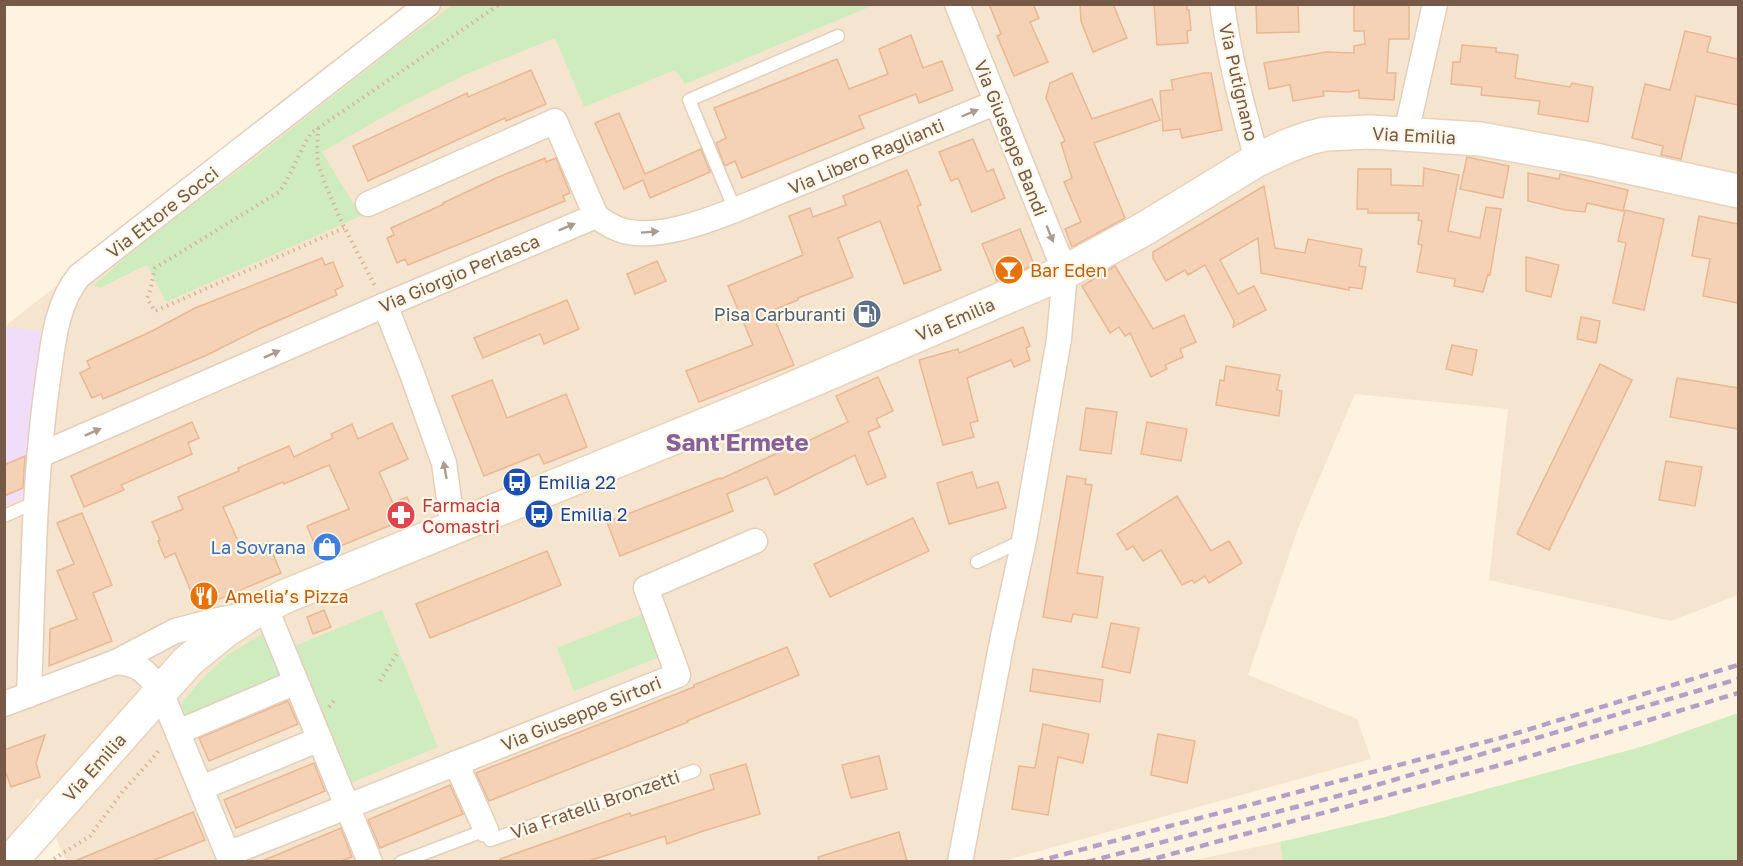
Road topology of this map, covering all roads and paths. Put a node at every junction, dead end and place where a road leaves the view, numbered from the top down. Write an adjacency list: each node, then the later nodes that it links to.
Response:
1 (428, 4): 18 (street, Via Ettore Socci)
2 (500, 4): 8 (path)
3 (957, 4): 7 (street, Via Giuseppe Bandi)
4 (1222, 4): 10 (street, Via Putignano)
5 (1434, 4): 9 (street)
6 (838, 36): 13 (lane)
7 (997, 102): 13 (street, Via Libero Raglianti, one-way to 7); 16 (street, Via Giuseppe Bandi, one-way to 16)
8 (318, 128): 15 (path); 15 (path)
9 (1406, 133): 10 (main road, Via Emilia); 11 (main road, Via Emilia)
10 (1257, 160): 16 (main road, Via Emilia)
11 (1738, 191)
12 (368, 204): 14 (street)
13 (735, 210): 14 (street, Via Libero Raglianti, one-way to 13)
14 (596, 216): 17 (street, Via Giorgio Perlasca, one-way to 14)
15 (344, 228): 17 (path)
16 (1065, 272): 21 (main road, Via Emilia); 22 (street)
17 (385, 305): 18 (street, Via Giorgio Perlasca, one-way to 17); 21 (street, one-way to 17)
18 (40, 455): 19 (street, Via Ettore Socci)
19 (36, 502): 20 (lane); 33 (street, Via Ettore Socci)
20 (4, 516)
21 (453, 528): 25 (main road, Via Emilia)
22 (1024, 540): 24 (lane); 46 (street)
23 (755, 541): 37 (street, Via Giuseppe Sirtori)
24 (977, 562)
25 (259, 610): 26 (street, Via Emilia); 28 (main road, Via Emilia); 31 (street)
26 (168, 634): 28 (street); 29 (street, Via Emilia)
27 (398, 652): 30 (path)
28 (188, 661): 32 (main road, Via Emilia)
29 (116, 662): 32 (street); 33 (street, Via Emilia)
30 (380, 681)
31 (296, 682): 35 (street); 36 (street)
32 (161, 692): 35 (street); 42 (main road, Via Emilia)
33 (29, 695): 34 (street, Via Emilia)
34 (4, 704)
35 (177, 729): 39 (street); 42 (path)
36 (320, 739): 39 (street); 40 (street)
37 (456, 762): 40 (street, Via Giuseppe Sirtori); 41 (street)
38 (694, 771): 41 (lane, Via Fratelli Bronzetti)
39 (201, 788): 43 (street)
40 (347, 805): 43 (street, Via Giuseppe Sirtori); 44 (street)
41 (486, 830): 45 (lane, Via Fratelli Bronzetti)
42 (27, 856)
43 (230, 858)
44 (370, 861)
45 (401, 861)
46 (960, 861)

